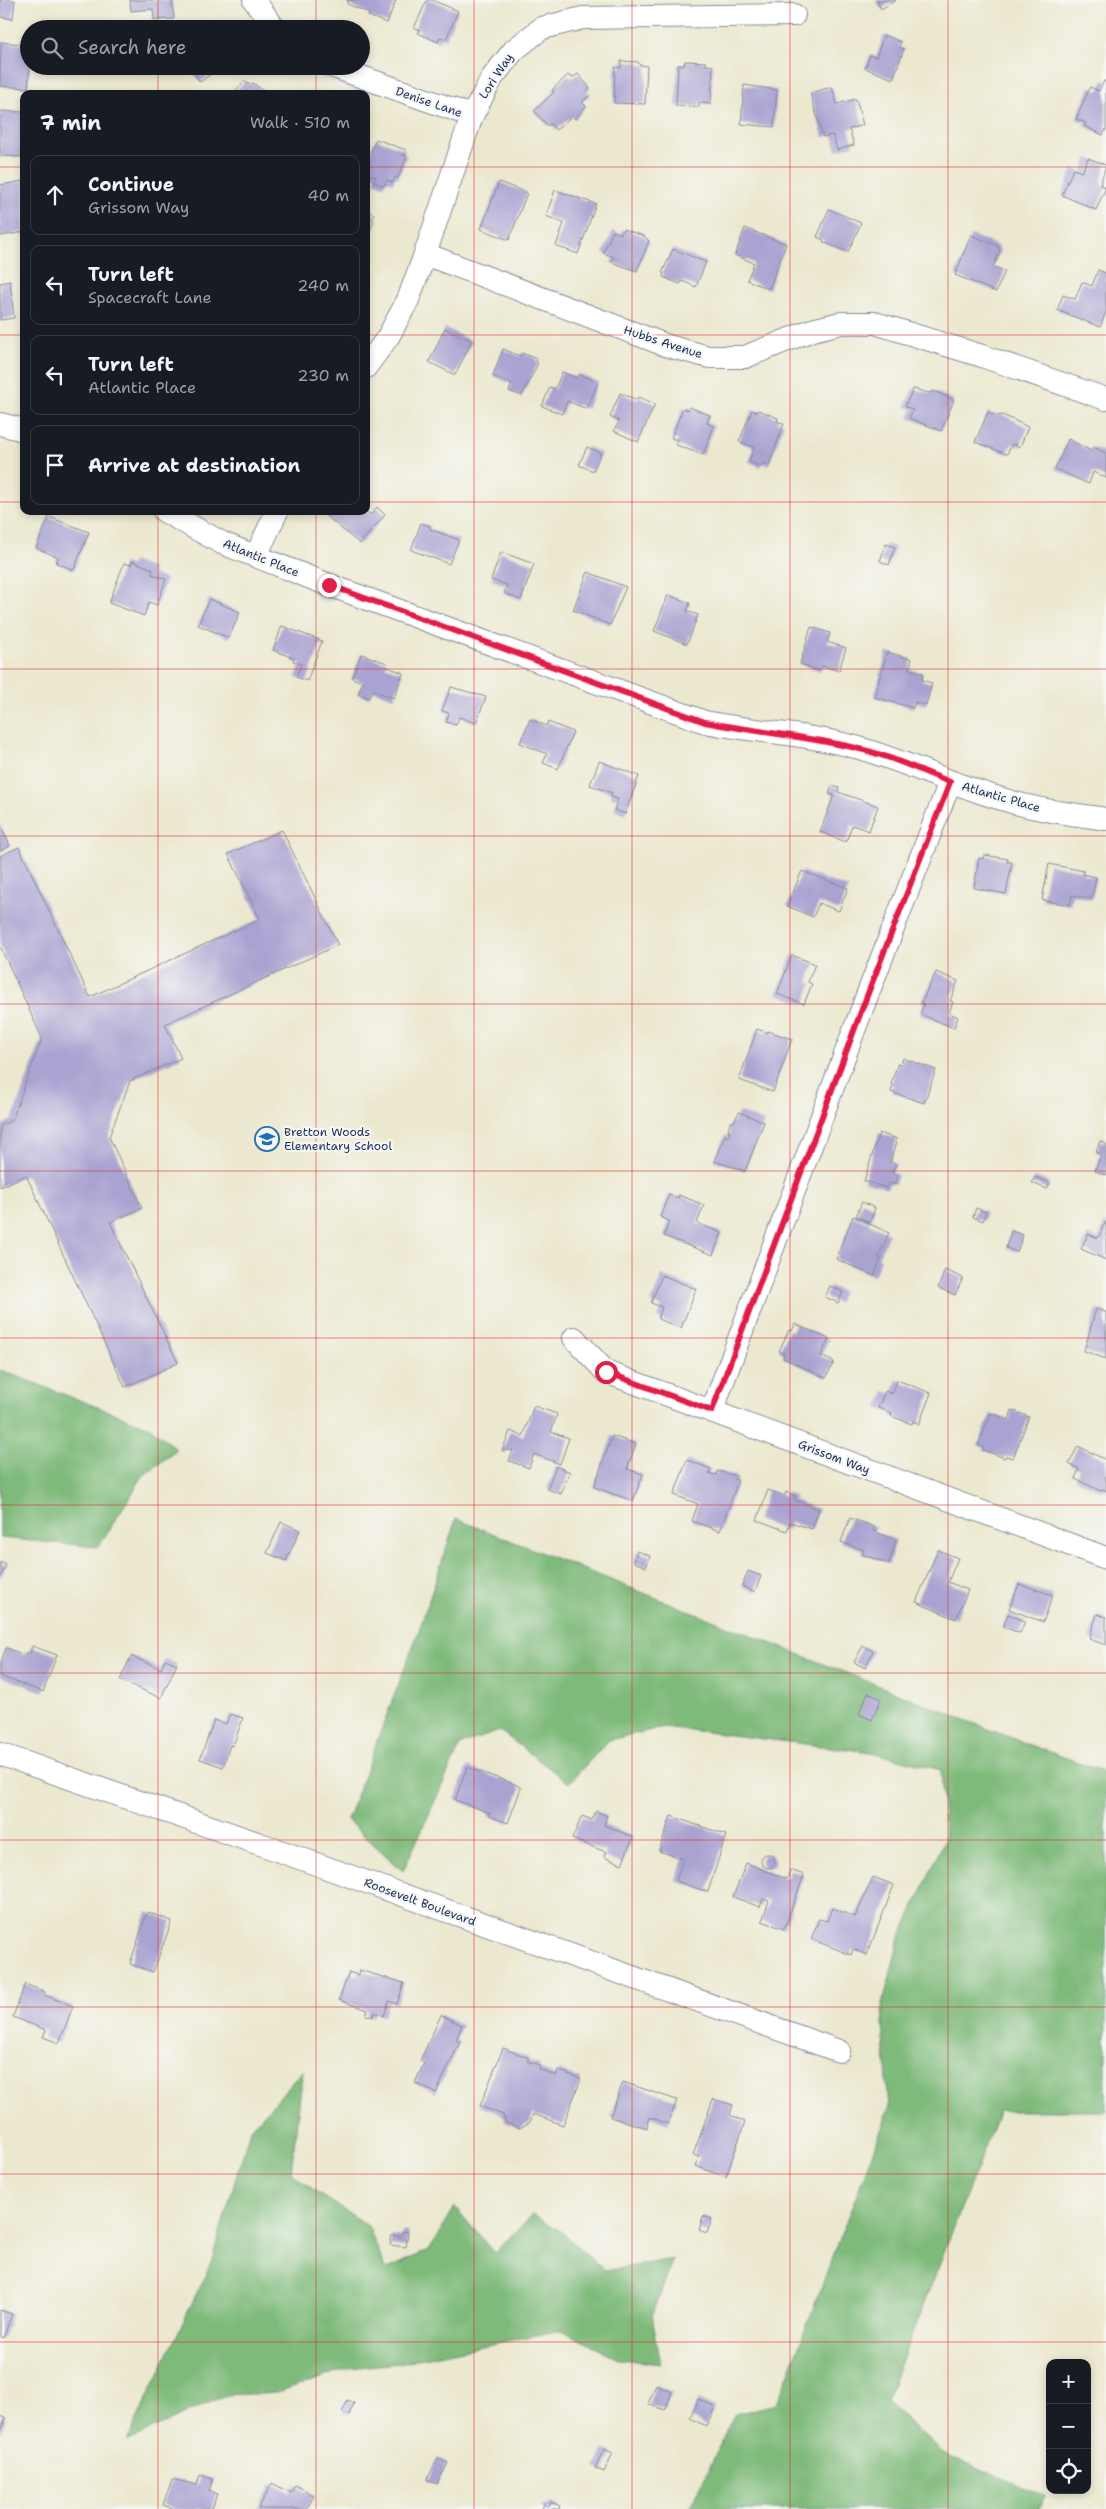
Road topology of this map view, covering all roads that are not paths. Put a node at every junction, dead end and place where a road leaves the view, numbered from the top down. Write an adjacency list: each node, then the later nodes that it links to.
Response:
1 (254, 0): 3 (street)
2 (794, 15): 5 (street, Lori Way)
3 (268, 20)
4 (356, 75): 5 (street, Denise Lane)
5 (472, 116): 6 (street, Lori Way)
6 (425, 254): 7 (street, Lori Way); 8 (street, Hubbs Avenue)
7 (370, 361)
8 (1106, 399)
9 (0, 424): 10 (street)
10 (20, 429)
11 (171, 515): 13 (street, Atlantic Place)
12 (275, 515): 13 (street)
13 (256, 556): 14 (street, Atlantic Place)
14 (950, 782): 15 (street, Atlantic Place); 17 (street)
15 (1106, 819)
16 (574, 1338): 17 (street, Grissom Way)
17 (712, 1411): 18 (street, Grissom Way)
18 (1106, 1558)
19 (0, 1754): 20 (street, Roosevelt Boulevard)
20 (838, 2051)

